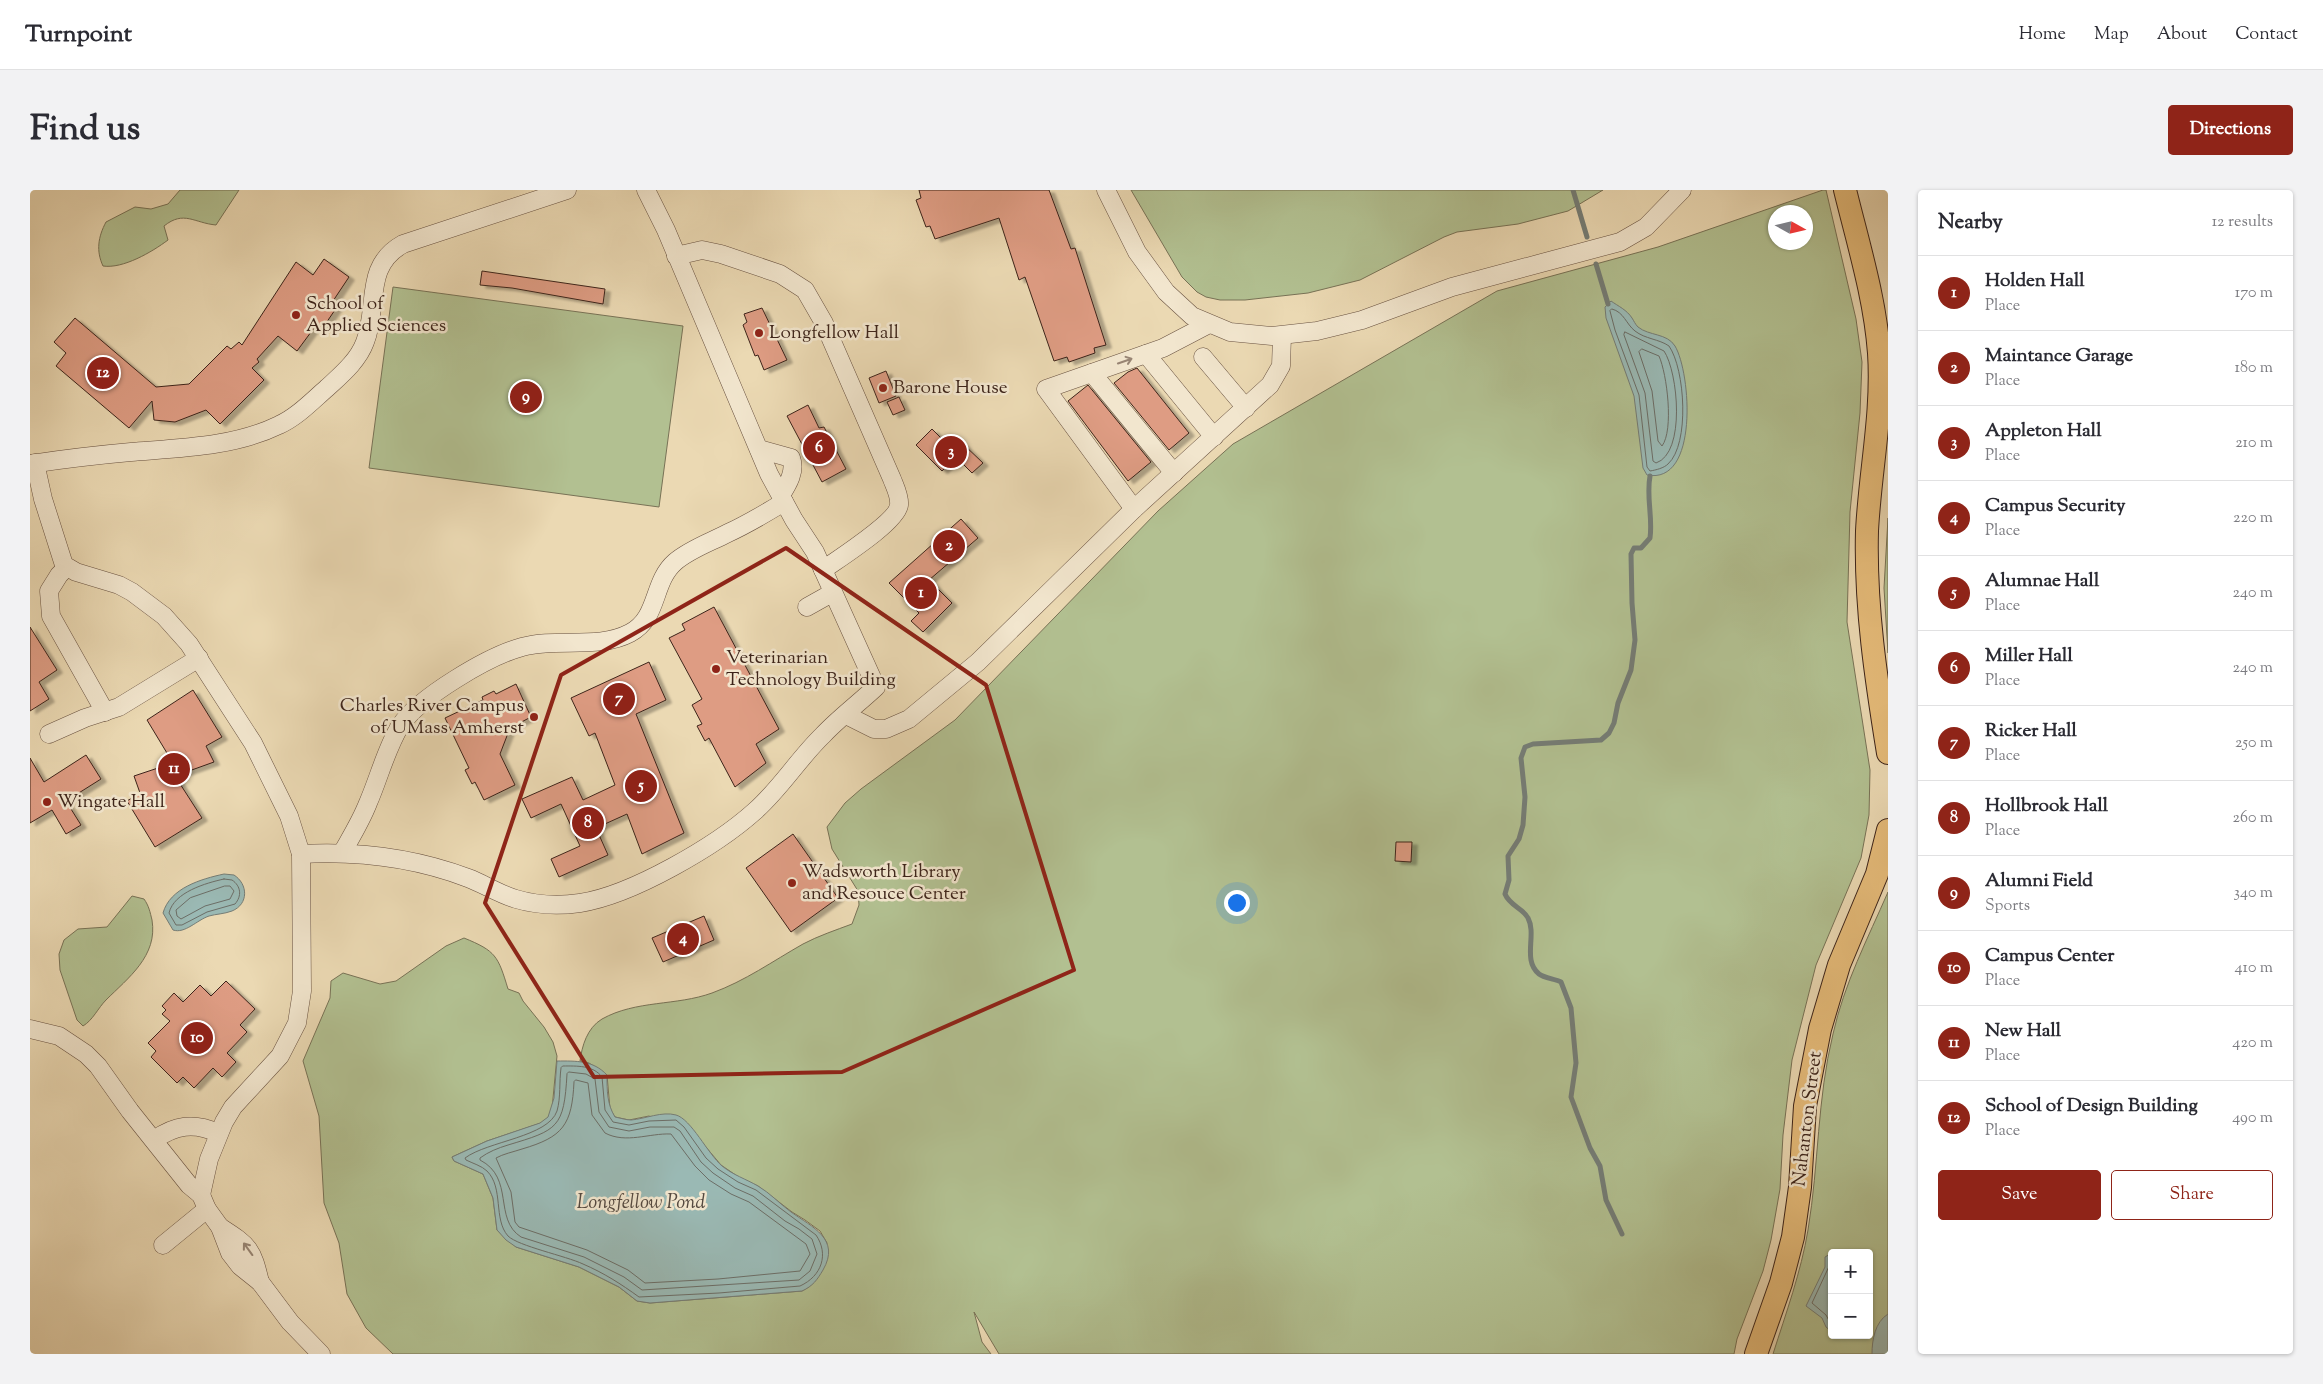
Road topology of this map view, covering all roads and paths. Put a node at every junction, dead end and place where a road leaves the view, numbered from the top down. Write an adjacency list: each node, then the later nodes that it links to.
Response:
1 (567, 190): 15 (lane)
2 (646, 190): 6 (lane)
3 (1106, 190): 7 (lane)
4 (1682, 190): 8 (lane)
5 (1845, 190): 27 (main road)
6 (676, 256): 14 (lane); 20 (lane)
7 (1209, 324): 8 (lane); 9 (lane)
8 (1282, 336): 12 (lane)
9 (1146, 354): 11 (lane, one-way to 9); 13 (lane)
10 (1203, 357): 12 (lane)
11 (1092, 373): 16 (lane); 18 (lane)
12 (1246, 408): 13 (lane)
13 (1214, 438): 16 (lane)
14 (759, 449): 17 (lane); 17 (lane)
15 (33, 464): 19 (lane)
16 (1174, 473): 18 (lane)
17 (782, 498): 20 (lane); 29 (lane)
18 (1134, 509): 25 (lane)
19 (67, 567): 23 (lane); 24 (lane)
20 (823, 570): 21 (lane)
21 (832, 593): 22 (lane); 25 (lane)
22 (807, 606)
23 (199, 658): 24 (lane); 30 (lane)
24 (105, 712): 26 (lane)
25 (846, 715): 29 (lane)
26 (50, 734)
27 (1888, 753)
28 (1888, 830): 37 (main road, Nahanton Street)
29 (342, 853): 30 (lane)
30 (301, 854): 32 (lane)
31 (30, 1029): 33 (lane)
32 (218, 1133): 33 (lane); 34 (lane)
33 (154, 1140): 34 (lane)
34 (204, 1202): 35 (lane); 36 (lane)
35 (163, 1245)
36 (321, 1354)
37 (1756, 1354)

